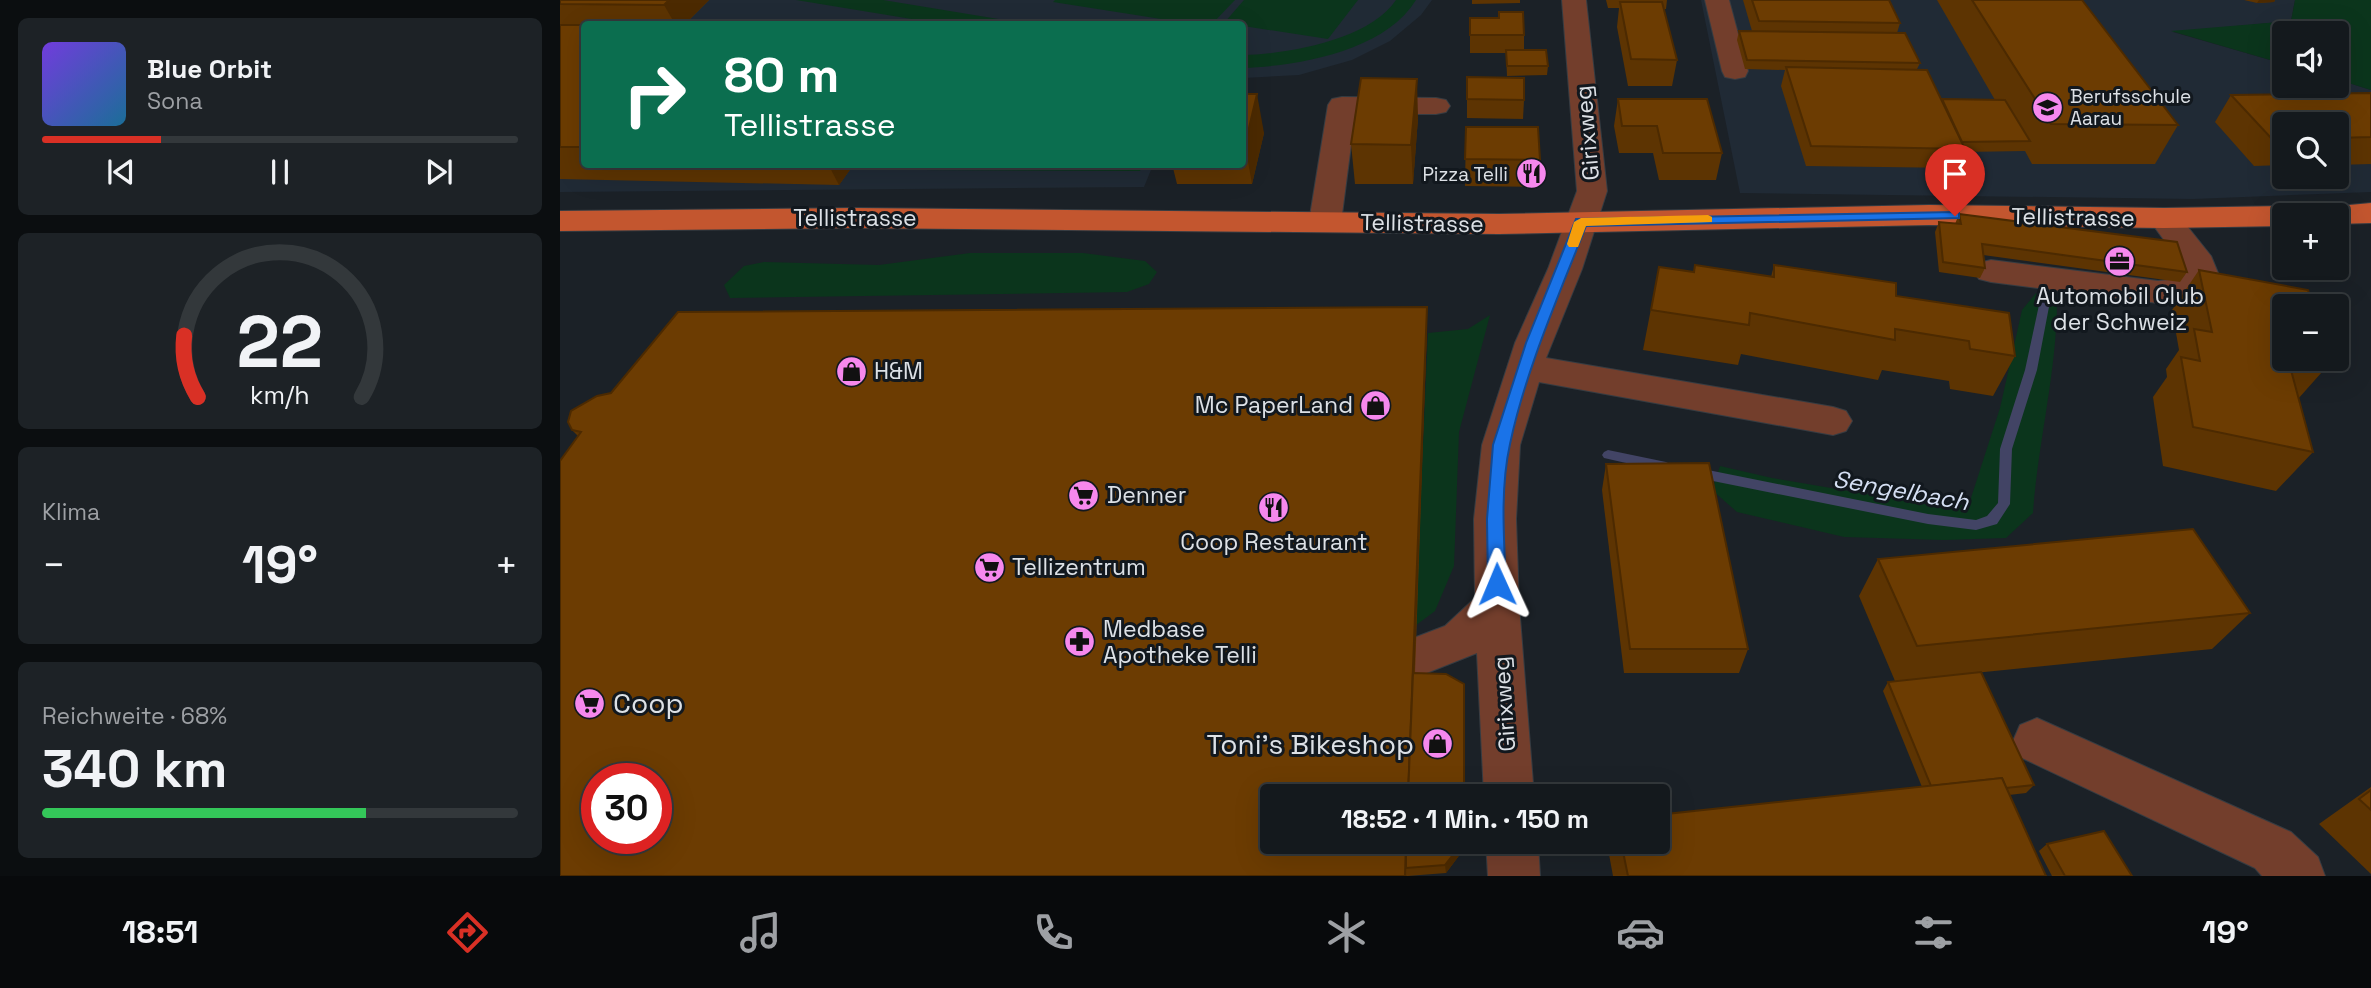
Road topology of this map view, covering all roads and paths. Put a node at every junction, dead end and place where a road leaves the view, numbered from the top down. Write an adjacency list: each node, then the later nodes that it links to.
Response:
1 (1574, 0): 11 (street, Girixweg)
2 (1717, 0): 3 (street)
3 (1735, 71)
4 (1436, 106): 10 (street)
5 (2371, 213): 6 (main road)
6 (2349, 214)
7 (2272, 216): 8 (main road, Tellistrasse)
8 (2164, 218): 11 (main road, Tellistrasse); 12 (street)
9 (560, 220): 10 (main road, Tellistrasse)
10 (1325, 222): 11 (main road, Tellistrasse)
11 (1581, 222): 13 (street, Girixweg)
12 (1991, 271)
13 (1525, 368): 14 (street); 15 (street, Girixweg)
14 (1833, 421)
15 (1497, 606): 16 (street); 18 (street, Girixweg)
16 (1414, 658)
17 (2037, 741): 21 (street)
18 (1508, 784)
19 (1513, 854): 20 (street)
20 (1514, 876)
21 (2299, 876)

